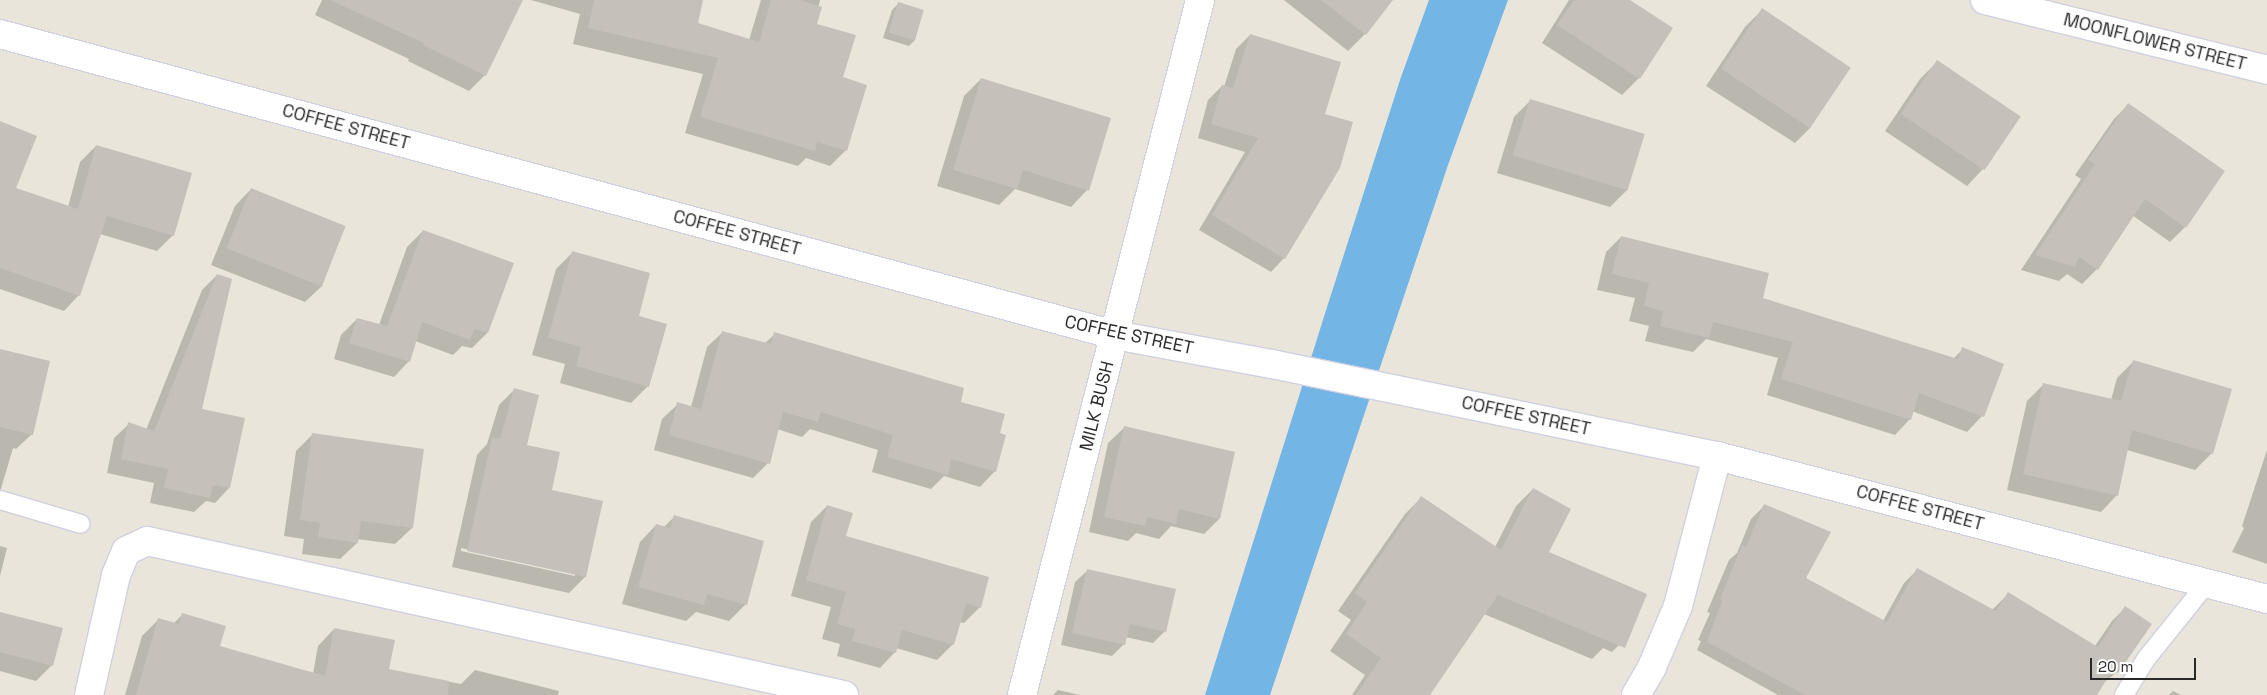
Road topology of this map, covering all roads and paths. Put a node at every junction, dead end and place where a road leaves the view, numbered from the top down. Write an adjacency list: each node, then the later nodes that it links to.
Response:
1 (1200, 0): 5 (street, MILK BUSH)
2 (1985, 0): 4 (street, MOONFLOWER STREET)
3 (0, 34): 5 (street, COFFEE STREET)
4 (2267, 70)
5 (1115, 335): 6 (street, COFFEE STREET); 13 (street, MILK BUSH)
6 (1717, 456): 9 (street, COFFEE STREET); 14 (street)
7 (0, 500): 8 (lane)
8 (82, 524)
9 (2207, 583): 10 (street, COFFEE STREET); 15 (lane)
10 (2267, 599)
11 (89, 695): 12 (street)
12 (844, 695)
13 (1022, 695)
14 (1636, 695)
15 (2124, 695)

